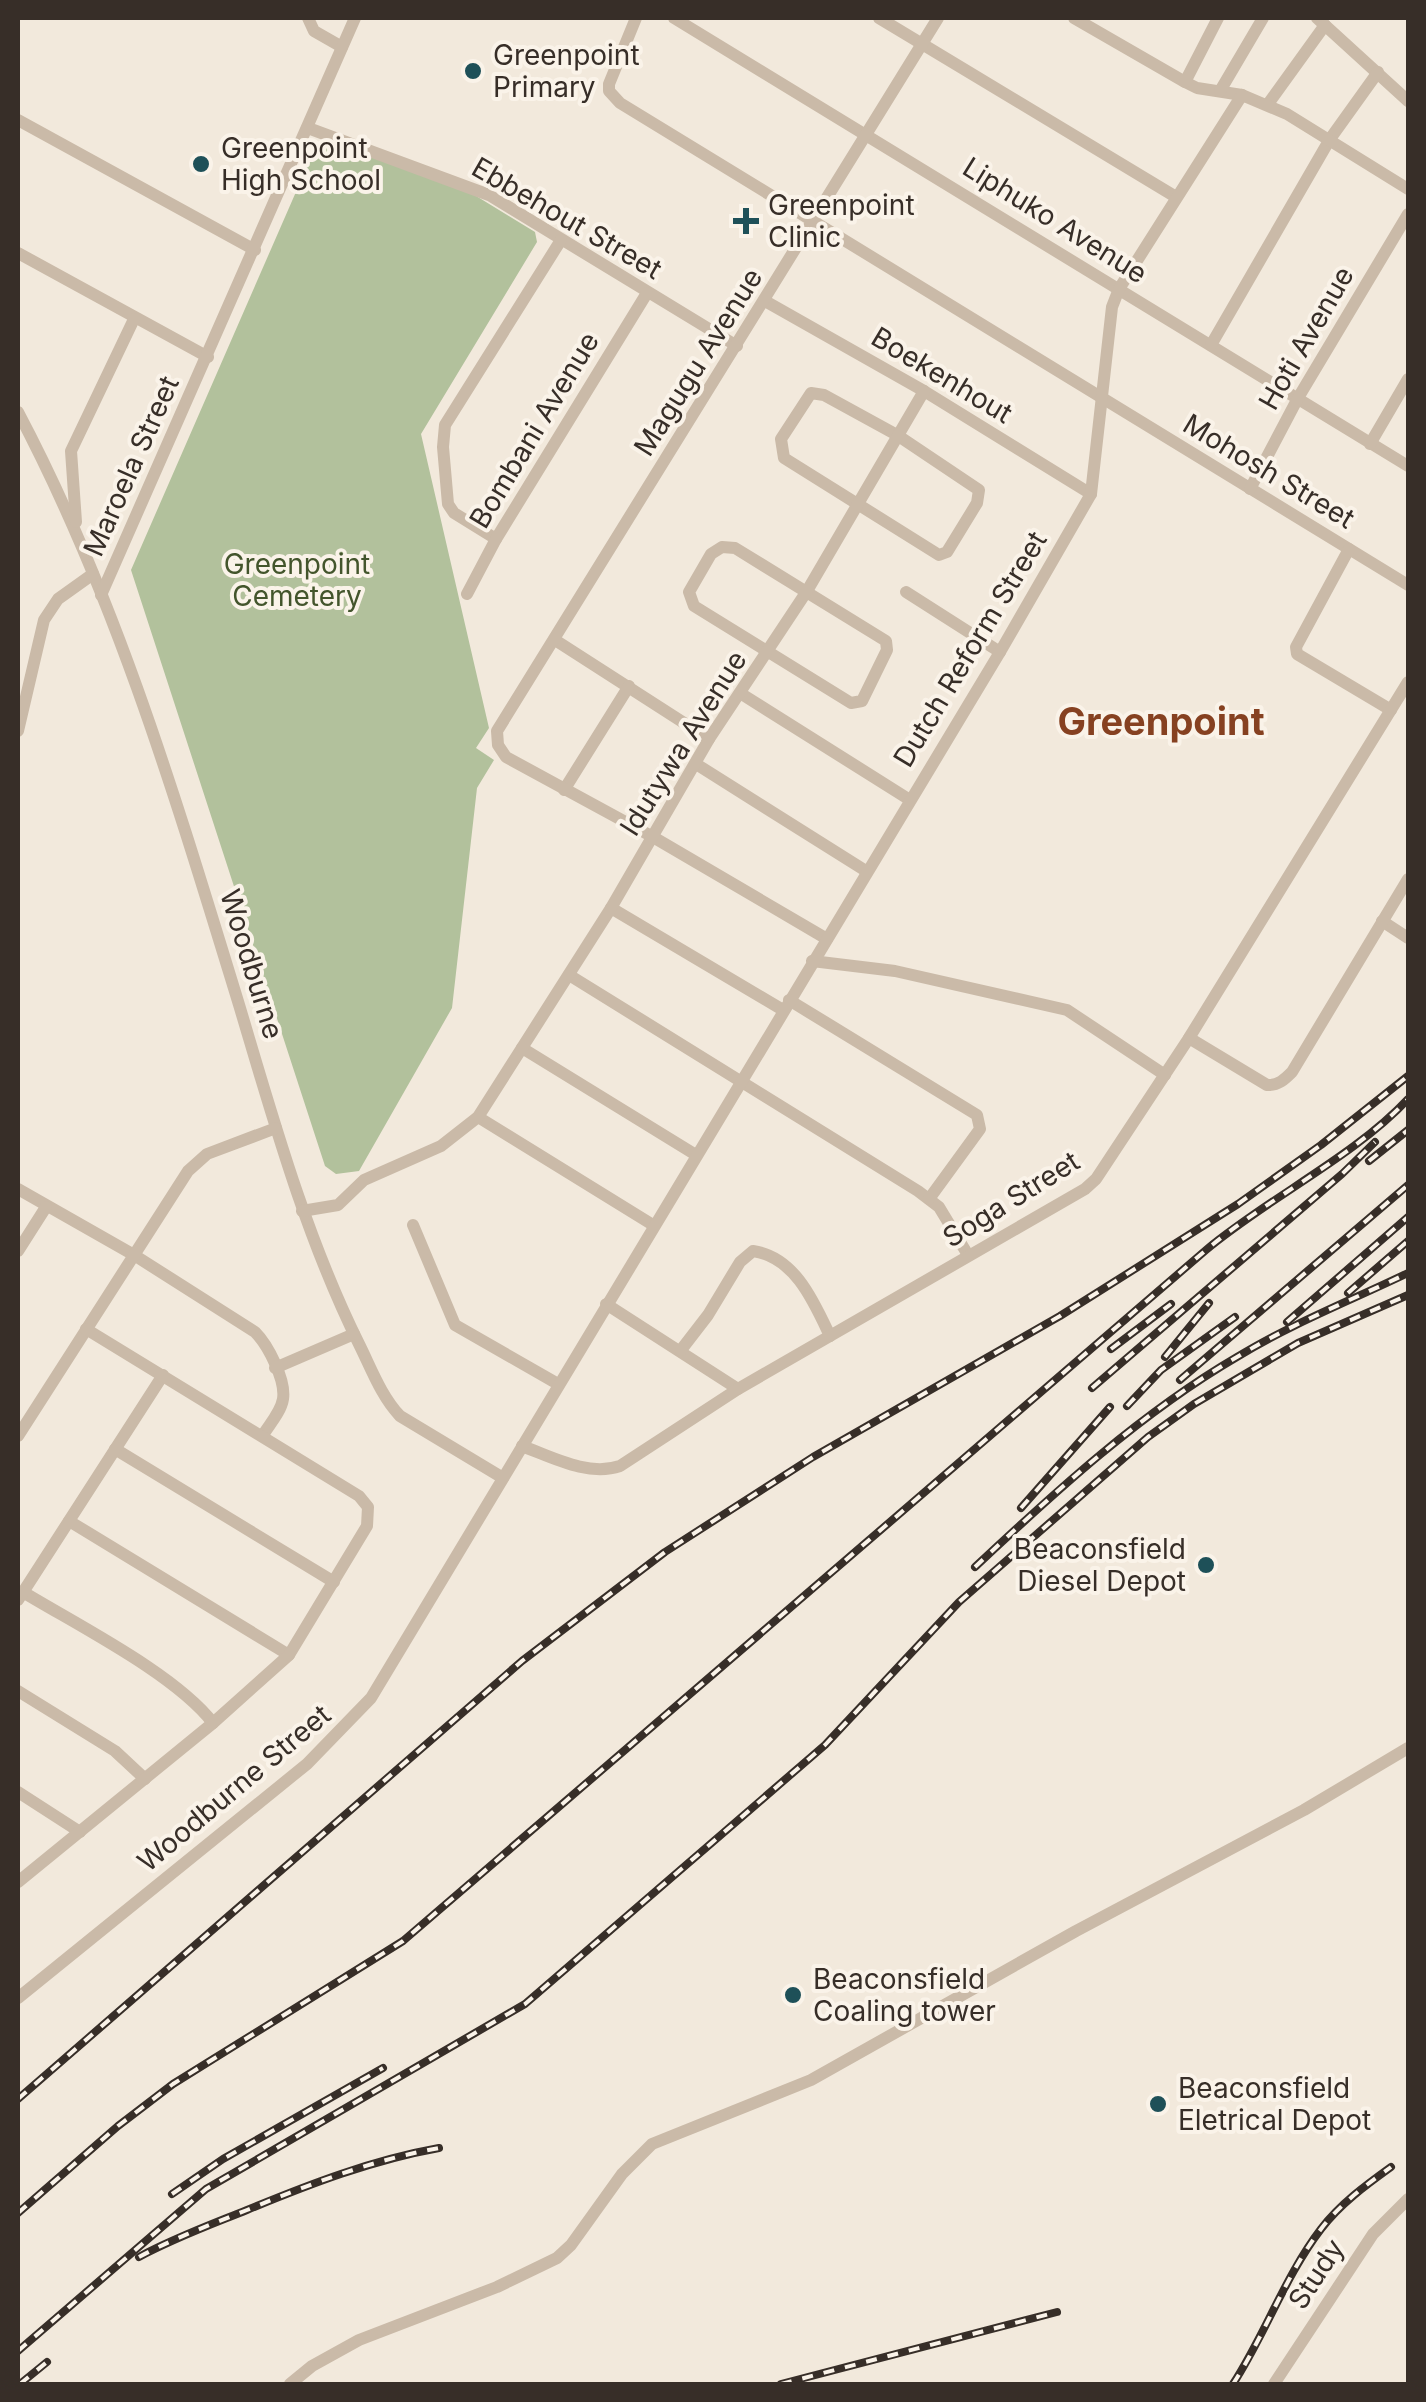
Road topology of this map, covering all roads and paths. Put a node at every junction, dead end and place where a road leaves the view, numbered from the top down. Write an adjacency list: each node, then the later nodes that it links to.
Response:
1 (308, 18): 13 (street)
2 (355, 18): 13 (street, Maroela Street)
3 (636, 18): 27 (street)
4 (674, 18): 22 (street, Liphuko Avenue)
5 (878, 18): 12 (street)
6 (938, 18): 12 (street, Magugu Avenue)
7 (1074, 18): 11 (street)
8 (1260, 18): 16 (street)
9 (1214, 19): 15 (street)
10 (1321, 21): 14 (street); 19 (street)
11 (1097, 23): 15 (street)
12 (922, 44): 22 (street, Magugu Avenue); 25 (street)
13 (342, 47): 21 (street, Maroela Street)
14 (1378, 72): 18 (street); 23 (street)
15 (1185, 82): 16 (street)
16 (1220, 91): 17 (street)
17 (1242, 94): 19 (street); 25 (street, Dutch Reform Street)
18 (1408, 101)
19 (1268, 104): 23 (street)
20 (18, 120): 29 (street)
21 (308, 128): 28 (street, Ebbehout Street); 29 (street, Maroela Street)
22 (868, 133): 27 (street, Magugu Avenue); 31 (street, Liphuko Avenue)
23 (1330, 139): 24 (street); 35 (street)
24 (1408, 189)
25 (1176, 197): 31 (street, Dutch Reform Street)
26 (1408, 214): 40 (street, Hoti Avenue)
27 (813, 223): 33 (street, Magugu Avenue); 41 (street)
28 (561, 240): 32 (street, Ebbehout Street); 50 (street)
29 (255, 250): 37 (street, Maroela Street)
30 (18, 253): 34 (street, Maroela Street)
31 (1119, 289): 35 (street, Liphuko Avenue); 41 (street, Dutch Reform Street)
32 (647, 293): 36 (street, Ebbehout Street); 50 (street, Bombani Avenue)
33 (766, 300): 36 (street, Magugu Avenue); 39 (street, Boekenhout)
34 (134, 319): 37 (street, Maroela Street); 49 (street)
35 (1211, 345): 40 (street, Liphuko Avenue)
36 (737, 346): 58 (street, Magugu Avenue)
37 (208, 358): 57 (street, Maroela Street)
38 (1408, 378): 44 (street)
39 (924, 391): 43 (street, Idutywa Avenue); 47 (street, Boekenhout)
40 (1298, 398): 44 (street, Liphuko Avenue); 46 (street, Hoti Avenue)
41 (1102, 401): 46 (street, Mohosh Street); 47 (street, Dutch Reform Street)
42 (18, 412): 49 (street, Woodburne)
43 (898, 435): 48 (street, Idutywa Avenue); 48 (street); 48 (street)
44 (1370, 444): 45 (street, Liphuko Avenue)
45 (1408, 466)
46 (1250, 488): 51 (street, Mohosh Street)
47 (1090, 494): 59 (street, Dutch Reform Street)
48 (858, 505): 54 (street, Idutywa Avenue)
49 (77, 532): 52 (street, Woodburne)
50 (496, 539): 56 (street, Bombani Avenue)
51 (1350, 549): 53 (street, Mohosh Street); 64 (street)
52 (93, 574): 57 (street, Woodburne); 65 (street)
53 (1408, 585)
54 (807, 592): 60 (street, Idutywa Avenue); 60 (street); 60 (street)
55 (906, 592): 59 (street)
56 (467, 594)
57 (101, 595): 85 (street, Woodburne)
58 (556, 640): 62 (street); 68 (street, Magugu Avenue)
59 (1000, 652): 69 (street, Dutch Reform Street)
60 (769, 653): 63 (street, Idutywa Avenue)
61 (1408, 682): 64 (street, Soga Street)
62 (629, 686): 66 (street); 68 (street)
63 (740, 693): 66 (street, Idutywa Avenue); 69 (street)
64 (1391, 710): 80 (street, Soga Street)
65 (18, 731)
66 (710, 739): 67 (street, Idutywa Avenue)
67 (696, 764): 70 (street, Idutywa Avenue); 71 (street)
68 (564, 790): 70 (street)
69 (910, 800): 71 (street, Dutch Reform Street)
70 (653, 837): 73 (street, Idutywa Avenue); 76 (street)
71 (866, 871): 76 (street, Dutch Reform Street)
72 (1408, 879): 74 (street)
73 (611, 908): 78 (street, Idutywa Avenue); 79 (street)
74 (1382, 921): 75 (street); 80 (street)
75 (1408, 938)
76 (826, 939): 77 (street, Dutch Reform Street)
77 (812, 962): 79 (street, Dutch Reform Street); 82 (street)
78 (569, 975): 81 (street, Idutywa Avenue); 83 (street)
79 (786, 1005): 83 (street, Dutch Reform Street); 88 (street)
80 (1189, 1038): 82 (street, Soga Street)
81 (522, 1048): 84 (street, Idutywa Avenue); 86 (street)
82 (1165, 1075): 95 (street, Soga Street)
83 (740, 1083): 86 (street, Dutch Reform Street); 88 (street)
84 (478, 1118): 90 (street); 92 (street)
85 (276, 1128): 90 (street, Woodburne); 94 (street)
86 (696, 1156): 92 (street, Dutch Reform Street)
87 (18, 1189): 89 (street)
88 (930, 1199): 95 (street)
89 (46, 1207): 93 (street); 94 (street)
90 (302, 1210): 98 (street, Woodburne)
91 (413, 1225): 103 (street)
92 (653, 1226): 96 (street, Dutch Reform Street)
93 (18, 1252)
94 (134, 1255): 97 (street); 101 (street)
95 (968, 1255): 99 (street, Soga Street)
96 (606, 1304): 100 (street); 103 (street, Dutch Reform Street)
97 (86, 1329): 102 (street); 106 (street)
98 (354, 1334): 101 (street); 109 (street, Woodburne)
99 (830, 1336): 100 (street); 104 (street, Soga Street)
100 (681, 1350): 104 (street)
101 (274, 1368): 105 (street)
102 (163, 1375): 105 (street); 108 (street)
103 (558, 1384): 107 (street, Dutch Reform Street)
104 (738, 1389): 107 (street, Soga Street)
105 (262, 1435): 111 (street)
106 (18, 1436)
107 (522, 1446): 109 (street, Dutch Reform Street)
108 (115, 1449): 110 (street); 111 (street)
109 (503, 1478): 121 (street, Woodburne Street)
110 (69, 1521): 112 (street); 113 (street)
111 (334, 1582): 113 (street)
112 (20, 1596): 115 (street)
113 (289, 1655): 115 (street)
114 (18, 1691): 117 (street)
115 (214, 1723): 117 (street)
116 (1408, 1748): 123 (street)
117 (145, 1780): 119 (street)
118 (18, 1792): 119 (street)
119 (80, 1832): 120 (street)
120 (18, 1882)
121 (18, 1998)
122 (1408, 2200): 124 (street, Study)
123 (290, 2384)
124 (1274, 2384)

